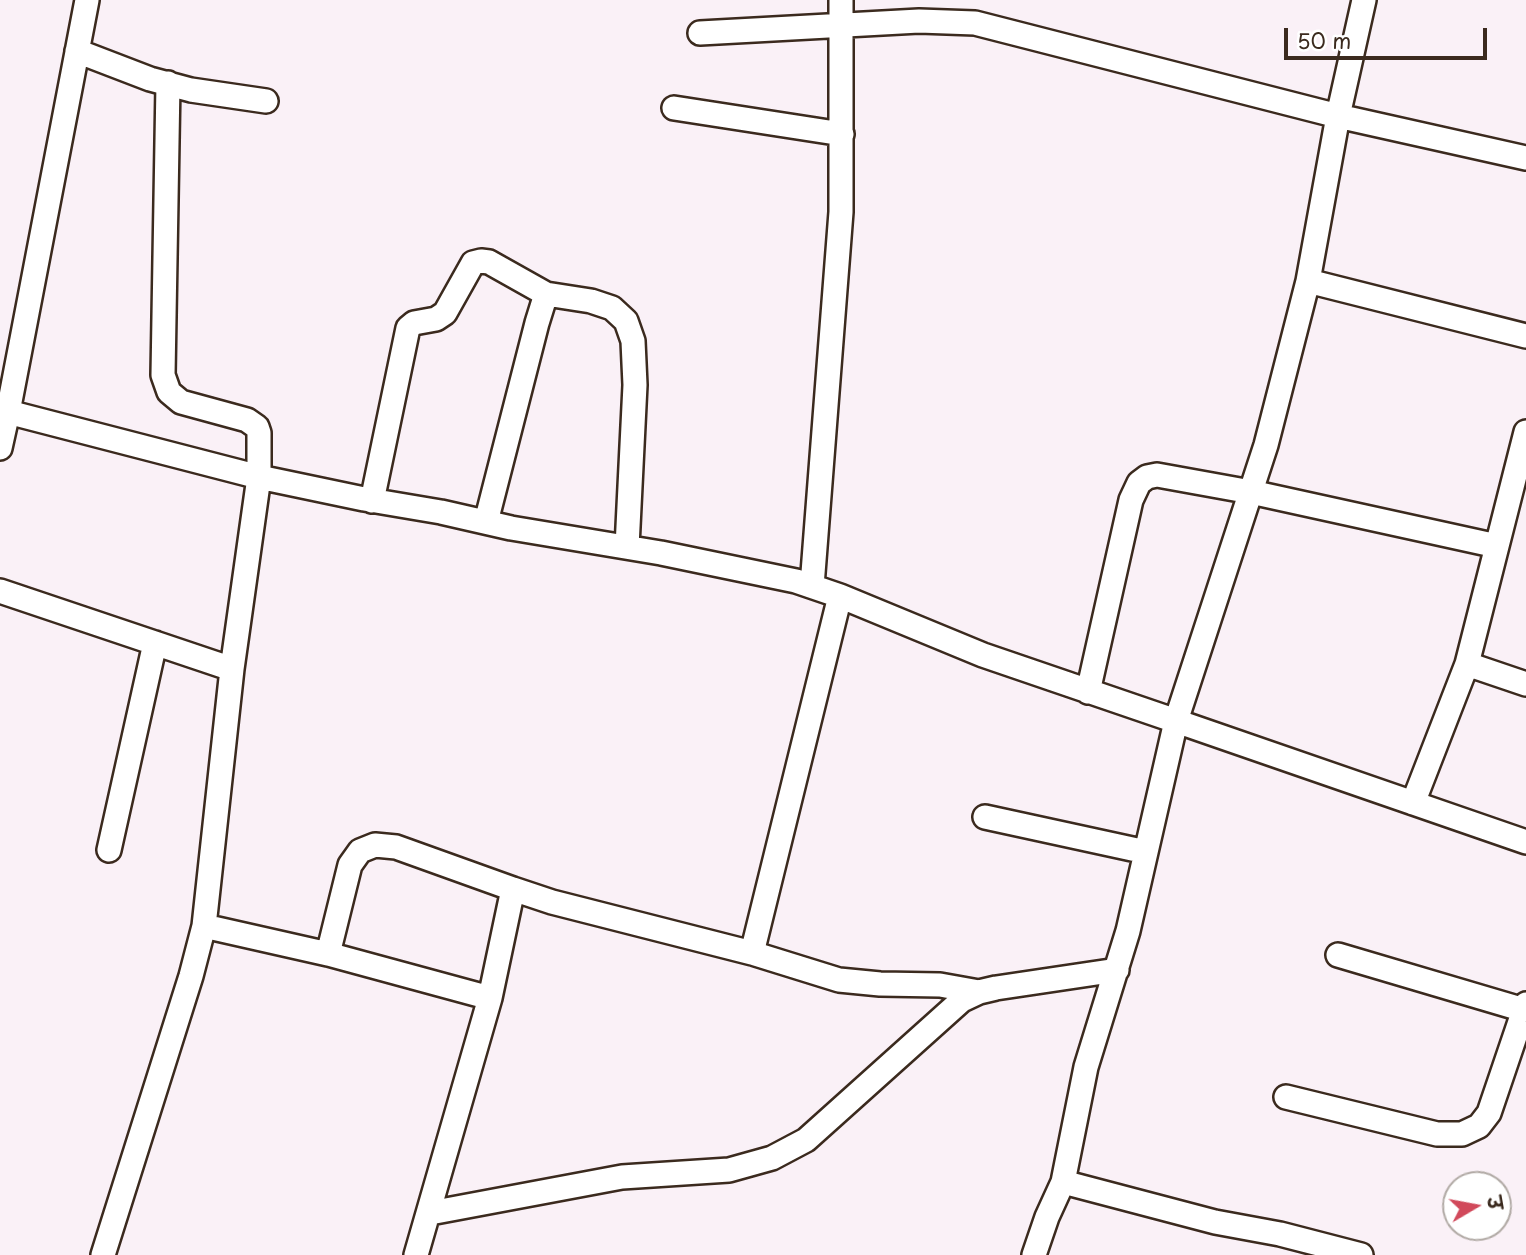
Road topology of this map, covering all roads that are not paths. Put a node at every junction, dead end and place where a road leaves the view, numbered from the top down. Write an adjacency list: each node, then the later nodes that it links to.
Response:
1 (87, 0): 6 (street)
2 (841, 0): 4 (street)
3 (1364, 0): 10 (street)
4 (841, 25): 5 (street); 10 (street); 11 (street)
5 (700, 33)
6 (78, 51): 7 (street); 16 (street)
7 (168, 83): 8 (street); 19 (street)
8 (266, 101)
9 (674, 108): 11 (street)
10 (1338, 116): 12 (street); 13 (street)
11 (842, 134): 25 (street)
12 (1526, 158)
13 (1308, 281): 15 (street); 20 (street)
14 (546, 294): 21 (street); 22 (street); 24 (street)
15 (1526, 336)
16 (8, 412): 18 (street); 19 (street)
17 (1526, 432): 23 (street)
18 (0, 448)
19 (259, 477): 21 (street); 30 (street)
20 (1251, 492): 23 (street); 32 (street); 33 (street)
21 (372, 501): 22 (street)
22 (486, 522): 24 (street)
23 (1497, 546): 29 (street)
24 (627, 547): 25 (street)
25 (812, 586): 27 (street)
26 (0, 591): 28 (street)
27 (840, 596): 32 (street); 41 (street)
28 (155, 643): 30 (street); 37 (street)
29 (1467, 664): 31 (street); 34 (street)
30 (232, 669): 40 (street)
31 (1526, 684)
32 (1088, 692): 33 (street)
33 (1176, 721): 34 (street); 38 (street)
34 (1413, 803): 36 (street)
35 (985, 817): 38 (street)
36 (1526, 842)
37 (109, 850)
38 (1146, 852): 44 (street)
39 (513, 889): 41 (street); 42 (street); 46 (street)
40 (204, 926): 42 (street); 51 (street)
41 (752, 953): 45 (street)
42 (328, 954): 46 (street)
43 (1338, 955): 47 (street)
44 (1117, 970): 45 (street); 49 (street)
45 (979, 992): 50 (street)
46 (490, 998): 50 (street)
47 (1525, 1007): 48 (street)
48 (1286, 1097)
49 (1063, 1182): 53 (street); 54 (street)
50 (429, 1213): 52 (street)
51 (103, 1255)
52 (416, 1255)
53 (1034, 1255)
54 (1361, 1255)

